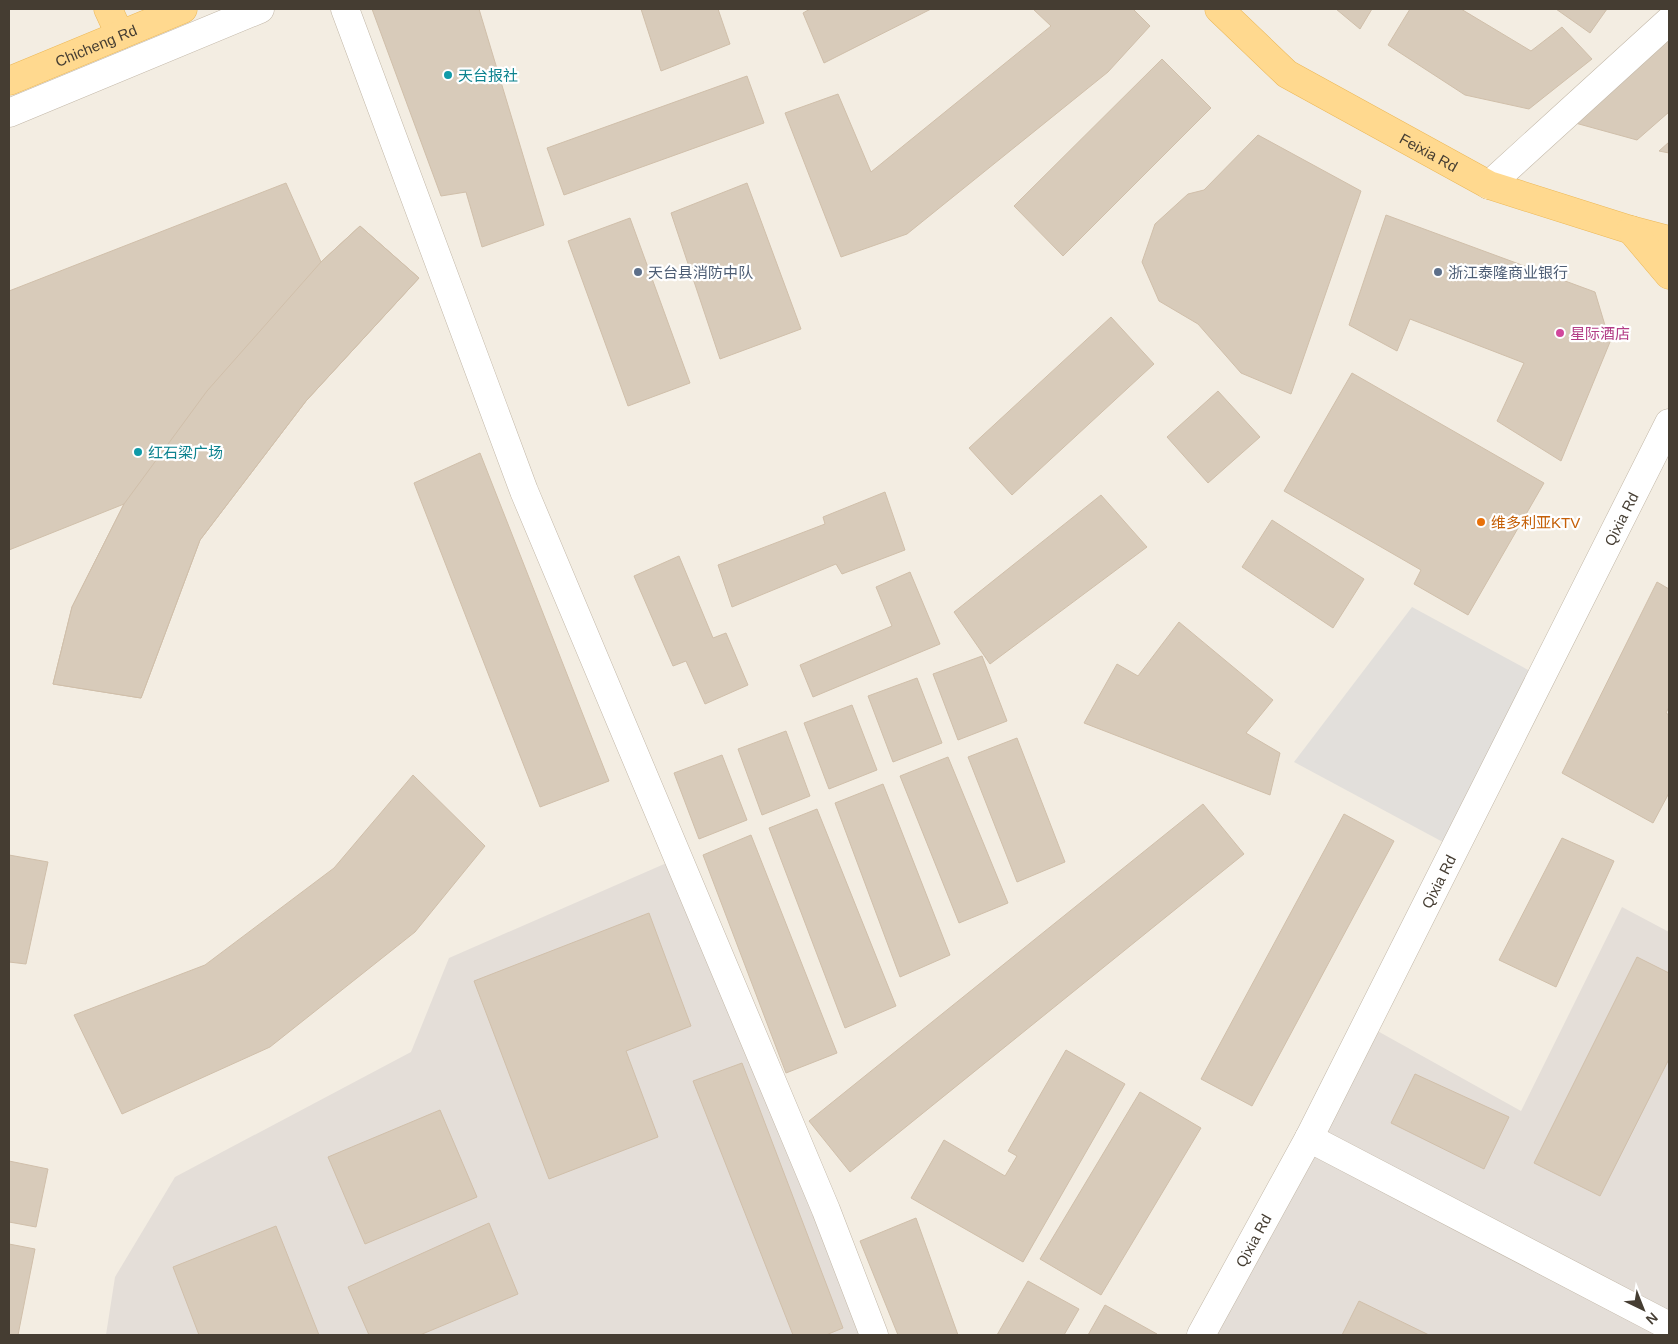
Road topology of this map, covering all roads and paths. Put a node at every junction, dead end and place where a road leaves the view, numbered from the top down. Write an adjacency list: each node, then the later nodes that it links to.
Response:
1 (108, 9): 7 (main road)
2 (183, 9): 7 (main road, Chicheng Rd)
3 (260, 9): 9 (street)
4 (345, 9): 17 (street)
5 (1219, 9): 10 (main road, Feixia Rd)
6 (1669, 21): 10 (street)
7 (120, 35): 8 (main road, Chicheng Rd)
8 (9, 81)
9 (9, 113)
10 (1490, 185): 11 (main road, Feixia Rd)
11 (1631, 230): 12 (main road, Feixia Rd); 13 (main road)
12 (1669, 240)
13 (1669, 275)
14 (1669, 422): 15 (street, Qixia Rd)
15 (1309, 1138): 16 (street); 18 (street, Qixia Rd)
16 (1669, 1326)
17 (874, 1335)
18 (1201, 1335)

